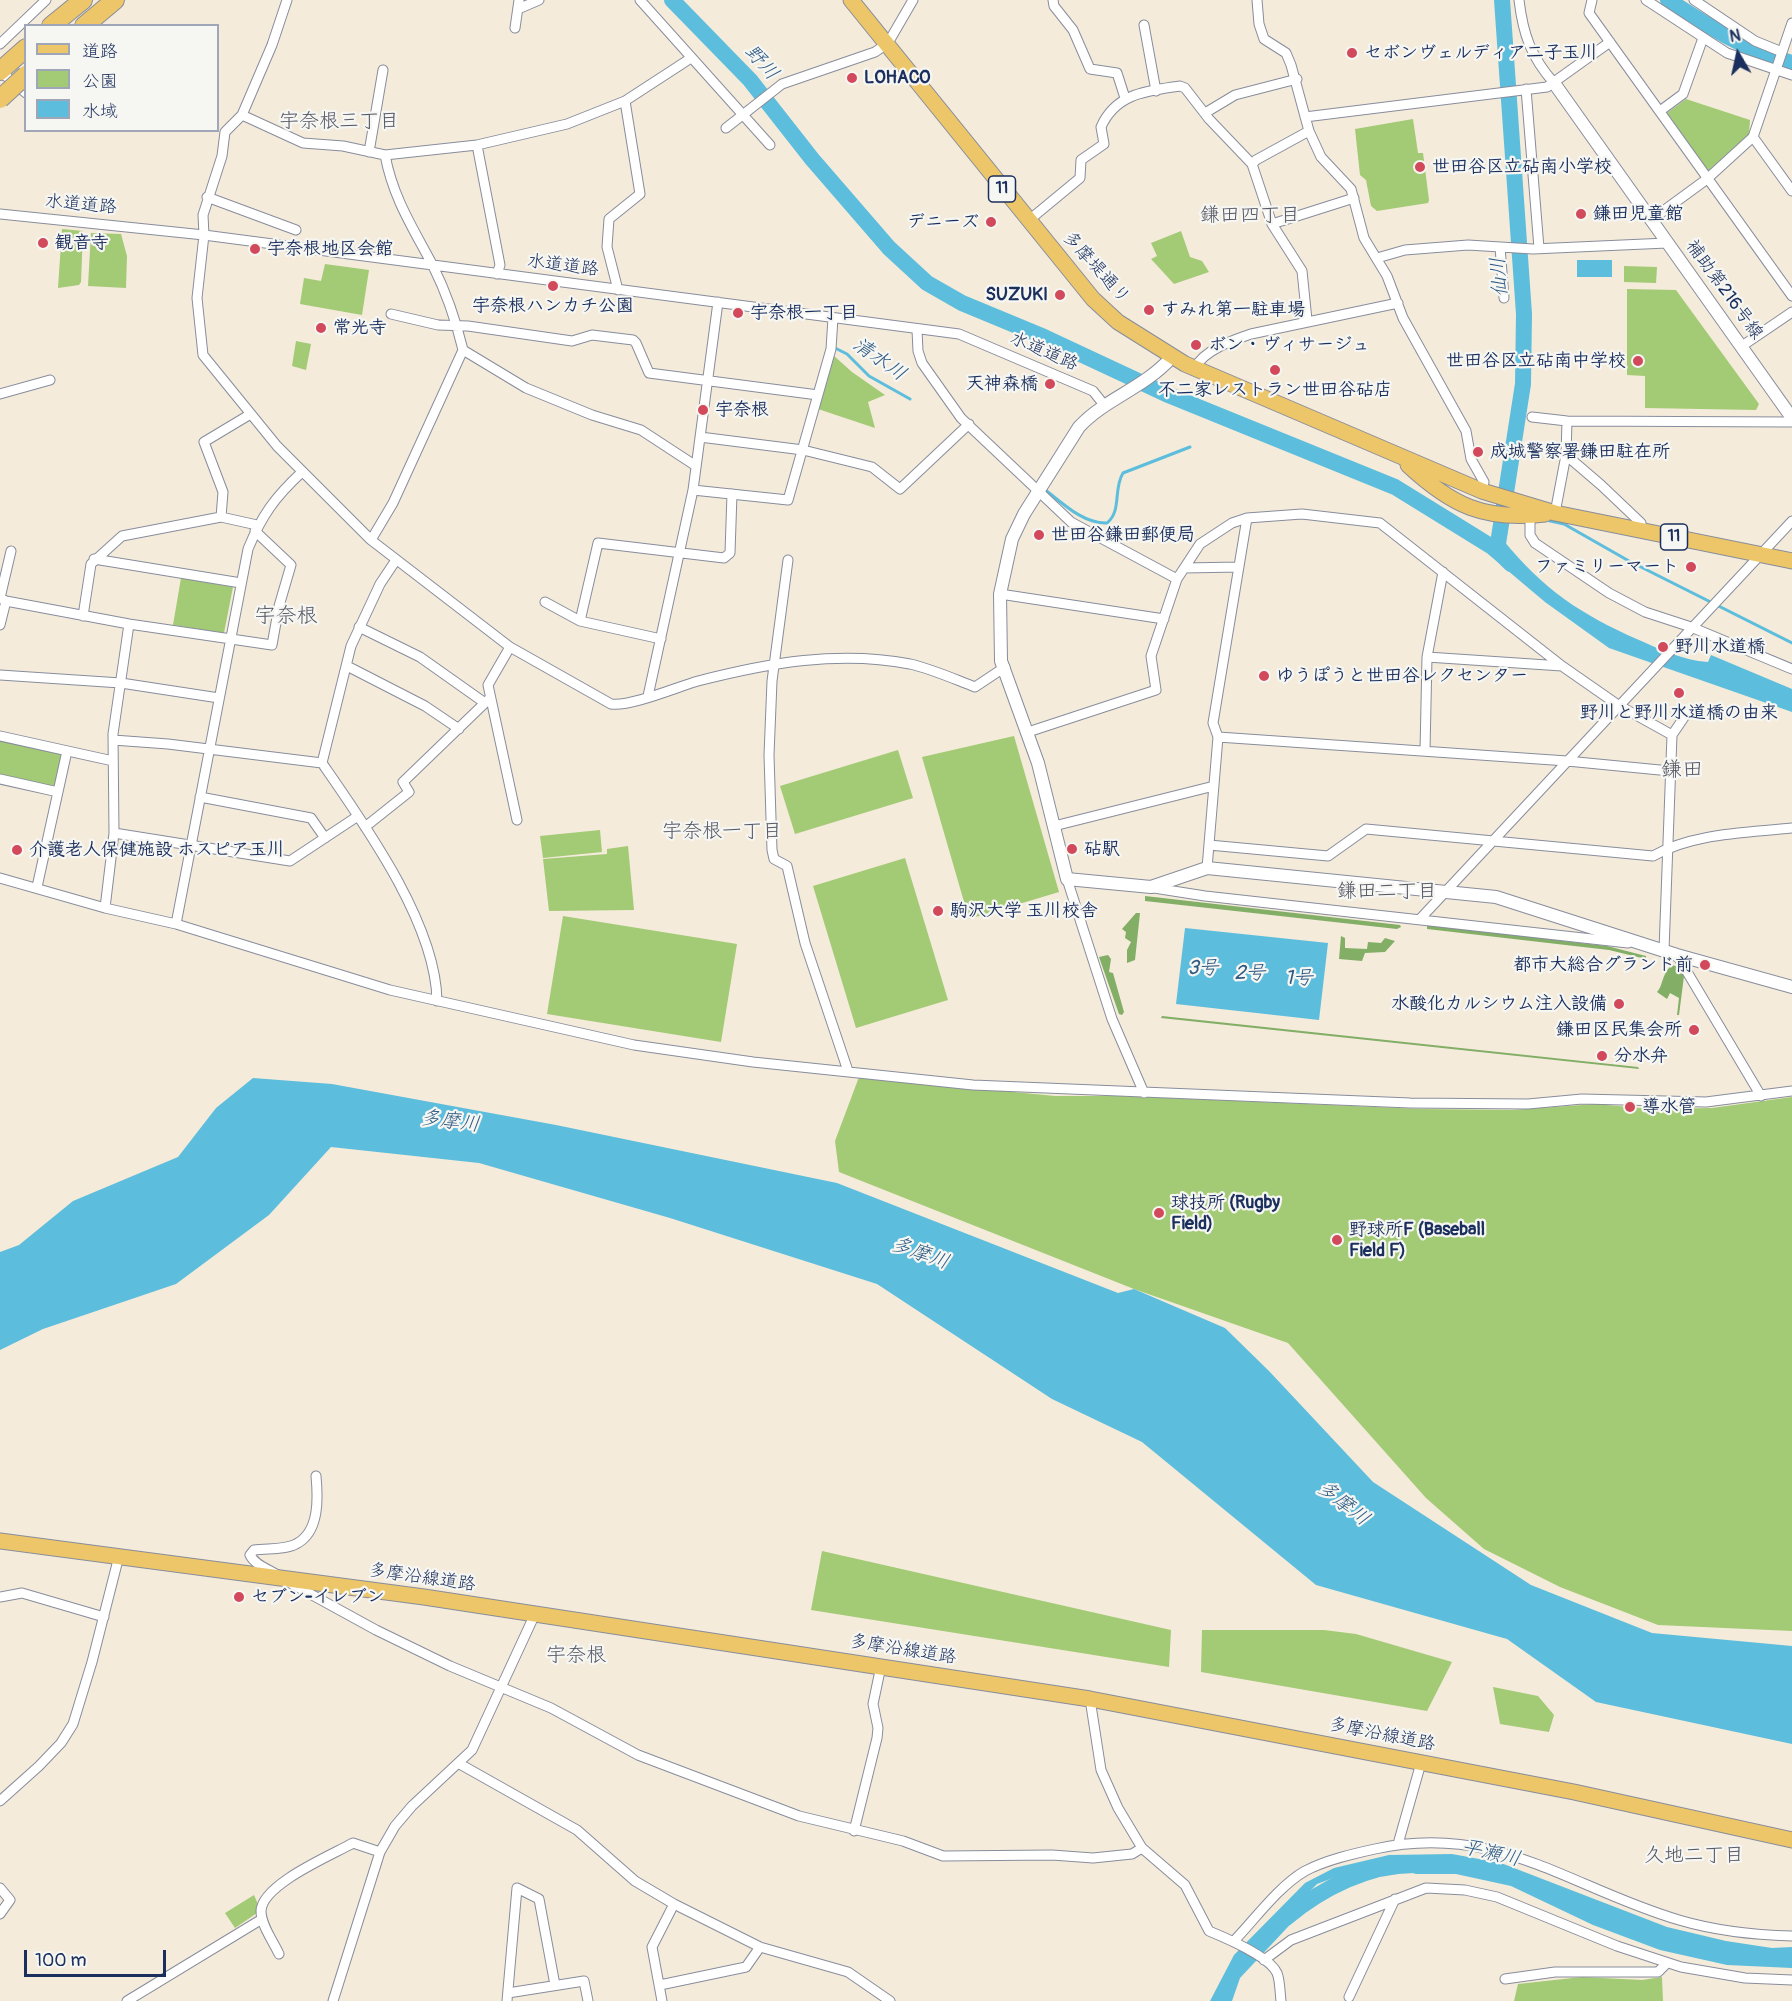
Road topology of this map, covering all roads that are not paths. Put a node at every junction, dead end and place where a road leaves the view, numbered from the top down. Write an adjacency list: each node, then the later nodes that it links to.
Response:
1 (46, 0): 24 (street)
2 (83, 0): 17 (highway)
3 (116, 0): 18 (highway)
4 (287, 0): 43 (street)
5 (539, 0): 15 (street)
6 (640, 0): 27 (street)
7 (851, 0): 23 (main road, 多摩堤通り / 11)
8 (913, 0): 23 (street)
9 (1053, 0): 38 (street)
10 (1257, 0): 33 (street)
11 (1519, 0): 34 (street, 補助第216号線)
12 (1592, 0): 22 (street)
13 (1646, 0): 21 (street)
14 (1694, 0): 26 (street)
15 (518, 5): 20 (street)
16 (1792, 23): 26 (street)
17 (53, 24)
18 (86, 24)
19 (1144, 26): 37 (street)
20 (515, 28)
21 (1703, 38): 30 (street); 41 (street)
22 (1610, 42): 34 (street); 41 (street)
23 (888, 43): 44 (street); 61 (main road, 多摩堤通り / 11)
24 (0, 44)
25 (24, 50): 29 (highway)
26 (1782, 52): 30 (street)
27 (690, 58): 40 (street); 44 (street)
28 (384, 70): 52 (street)
29 (0, 71): 36 (street)
30 (1776, 71): 31 (street); 49 (street)
31 (1792, 75)
32 (24, 77): 39 (highway, bridge)
33 (1297, 79): 42 (street); 45 (street)
34 (1554, 84): 35 (street); 60 (street, 補助第216号線)
35 (1523, 89): 45 (street); 67 (street)
36 (24, 91)
37 (1156, 91): 38 (street); 42 (street)
38 (1125, 98): 61 (street)
39 (0, 99)
40 (625, 102): 50 (street); 71 (street)
41 (1660, 111): 55 (street)
42 (1204, 113): 54 (street)
43 (242, 115): 48 (street); 52 (street)
44 (742, 117): 46 (street); 51 (street)
45 (1305, 117): 47 (street)
46 (726, 128)
47 (1309, 130): 54 (street); 58 (street)
48 (221, 131): 57 (street)
49 (1753, 136): 55 (street); 56 (street)
50 (477, 145): 53 (street); 70 (street)
51 (770, 145)
52 (369, 152): 53 (street)
53 (386, 155): 69 (street)
54 (1252, 164): 62 (street)
55 (1707, 179): 60 (street); 72 (street)
56 (1792, 192)
57 (207, 197): 63 (street); 64 (street)
58 (1354, 198): 62 (street); 68 (street)
59 (0, 214): 64 (street, 水道道路)
60 (1651, 220): 65 (street, 補助第216号線)
61 (1028, 221): 84 (main road, 多摩堤通り / 11)
62 (1272, 224): 79 (street)
63 (296, 230)
64 (204, 235): 69 (street, 水道道路); 91 (street)
65 (1667, 243): 67 (street); 82 (street, 補助第216号線)
66 (1504, 247): 67 (street); 68 (street); 73 (street)
67 (1536, 248)
68 (1377, 258): 75 (street)
69 (432, 266): 70 (street, 水道道路); 80 (street)
70 (497, 274): 71 (street, 水道道路)
71 (618, 290): 74 (street, 水道道路)
72 (1792, 296)
73 (1504, 298)
74 (718, 303): 78 (street, 水道道路); 87 (street)
75 (1398, 303): 79 (street); 104 (street)
76 (1792, 312): 82 (street)
77 (391, 314): 80 (street)
78 (833, 318): 81 (street, 水道道路); 89 (street)
79 (1307, 320): 85 (street)
80 (457, 327): 83 (street); 87 (street)
81 (917, 330): 90 (street, 水道道路); 95 (street)
82 (1742, 346): 93 (street, 補助第216号線)
83 (463, 350): 100 (street); 113 (street)
84 (1169, 361): 85 (main road, 多摩堤通り / 11); 90 (street)
85 (1195, 368): 98 (main road, 多摩堤通り / 11)
86 (50, 380): 88 (street)
87 (707, 381): 89 (street); 96 (street)
88 (0, 394)
89 (818, 395): 97 (street)
90 (1105, 406): 103 (street)
91 (249, 415): 101 (street); 108 (street)
92 (1532, 417): 94 (street)
93 (1792, 420): 94 (street)
94 (1567, 422): 99 (street)
95 (969, 424): 97 (street); 103 (street)
96 (700, 437): 97 (street); 100 (street)
97 (803, 450): 105 (street)
98 (1397, 454): 104 (main road, 多摩堤通り / 11); 107 (main road, 多摩堤通り / 11)
99 (1566, 455): 106 (street); 112 (street)
100 (696, 466): 102 (street)
101 (302, 472): 111 (street); 113 (street)
102 (693, 490): 105 (street); 115 (street)
103 (1039, 492): 124 (street); 126 (street)
104 (1488, 493): 106 (main road, 多摩堤通り / 11)
105 (732, 494): 115 (street)
106 (1555, 513): 107 (main road, 多摩堤通り / 11); 112 (main road, 多摩堤通り / 11)
107 (1530, 516): 135 (street)
108 (221, 517): 111 (street); 117 (street)
109 (1247, 518): 121 (street); 122 (street); 123 (street)
110 (1792, 521): 116 (street)
111 (256, 528): 125 (street); 136 (street)
112 (1640, 530): 116 (main road, 多摩堤通り / 11)
113 (371, 540): 118 (street)
114 (11, 551): 127 (street)
115 (680, 553): 131 (street); 137 (street)
116 (1760, 555): 120 (main road, 多摩堤通り / 11); 135 (street)
117 (94, 559): 125 (street); 129 (street)
118 (396, 560): 134 (street); 138 (street)
119 (788, 560): 140 (street)
120 (1792, 561)
121 (1239, 567): 122 (street); 156 (street)
122 (1184, 568): 124 (street)
123 (1443, 572): 139 (street); 142 (street)
124 (1177, 579): 130 (street)
125 (241, 583): 136 (street)
126 (1000, 594): 130 (street); 143 (street)
127 (2, 599): 129 (street); 133 (street)
128 (545, 602): 131 (street)
129 (83, 616): 132 (street)
130 (1164, 619): 153 (street)
131 (580, 621): 137 (street)
132 (129, 624): 136 (street); 146 (street)
133 (0, 626)
134 (359, 627): 141 (street); 149 (street)
135 (1691, 627): 144 (street); 150 (street)
136 (230, 639): 148 (street)
137 (661, 639): 147 (street)
138 (510, 647): 147 (street); 149 (street)
139 (1427, 657): 142 (street); 160 (street)
140 (775, 663): 143 (street); 147 (street); 194 (street)
141 (347, 666): 152 (street); 163 (street)
142 (1562, 666): 150 (street)
143 (1005, 667): 153 (street)
144 (1792, 669)
145 (0, 675): 146 (street)
146 (121, 683): 148 (street); 157 (street)
147 (648, 696)
148 (219, 698): 158 (street)
149 (487, 701): 152 (street); 170 (street)
150 (1618, 705): 154 (street); 162 (street)
151 (1687, 713): 154 (street)
152 (459, 729): 172 (street)
153 (1028, 732): 171 (street)
154 (1672, 735): 164 (street)
155 (0, 736): 159 (street)
156 (1218, 737): 160 (street); 166 (street)
157 (112, 740): 158 (street); 161 (street)
158 (210, 749): 163 (street); 168 (street)
159 (67, 751): 161 (street); 167 (street)
160 (1425, 751): 162 (street)
161 (113, 761): 174 (street)
162 (1567, 762): 164 (street); 176 (street)
163 (322, 763): 169 (street)
164 (1670, 771): 179 (street)
165 (0, 779): 167 (street)
166 (1214, 786): 171 (street); 178 (street)
167 (58, 792): 183 (street)
168 (200, 797): 175 (street); 177 (street)
169 (358, 816): 172 (street); 175 (street)
170 (517, 820)
171 (1054, 826): 182 (street)
172 (366, 827): 193 (street)
173 (1792, 828): 179 (street)
174 (114, 833): 177 (street); 186 (street)
175 (325, 838): 177 (street)
176 (1493, 840): 178 (street); 179 (street); 185 (street)
177 (191, 845): 188 (street)
178 (1209, 845): 180 (street)
179 (1668, 847): 190 (street)
180 (1207, 868): 184 (street); 185 (street)
181 (0, 878): 183 (street)
182 (1067, 879): 184 (street); 196 (street)
183 (37, 887): 186 (street)
184 (1151, 887): 187 (street)
185 (1447, 890): 187 (street); 189 (street)
186 (105, 908): 188 (street)
187 (1420, 919): 189 (street)
188 (176, 924): 193 (street)
189 (1641, 942): 190 (street)
190 (1664, 950): 191 (street)
191 (1677, 955): 192 (street); 197 (street)
192 (1792, 987)
193 (437, 1001): 194 (street)
194 (848, 1071): 196 (street)
195 (1792, 1092): 197 (street)
196 (1144, 1093): 197 (street)
197 (1761, 1096)
198 (316, 1476): 201 (street)
199 (0, 1541): 200 (main road, 多摩沿線道路)
200 (119, 1556): 201 (main road, 多摩沿線道路); 204 (street)
201 (283, 1579): 203 (main road, 多摩沿線道路); 206 (street)
202 (0, 1597): 204 (street)
203 (535, 1614): 205 (main road, 多摩沿線道路); 206 (street)
204 (104, 1617): 210 (street)
205 (880, 1666): 207 (main road, 多摩沿線道路); 211 (street)
206 (501, 1688): 208 (street); 211 (street)
207 (1090, 1699): 209 (main road, 多摩沿線道路); 214 (street)
208 (458, 1762): 215 (street); 218 (street)
209 (1422, 1763): 212 (main road, 多摩沿線道路); 213 (street)
210 (0, 1801)
211 (855, 1831): 214 (street)
212 (1792, 1840)
213 (1398, 1844): 221 (street); 222 (street)
214 (1142, 1848): 222 (street)
215 (380, 1852): 220 (street); 234 (street)
216 (0, 1888): 219 (street)
217 (1395, 1899): 225 (street); 226 (street); 231 (street)
218 (674, 1904): 223 (street); 230 (street)
219 (0, 1914)
220 (262, 1920): 224 (street); 233 (street)
221 (1792, 1936)
222 (1236, 1942): 225 (street)
223 (759, 1947): 230 (street); 237 (street)
224 (279, 1954)
225 (1262, 1959): 238 (street)
226 (1667, 1963): 227 (street); 228 (street)
227 (1505, 1979)
228 (1792, 1980)
229 (555, 1985): 232 (street); 232 (street); 235 (street)
230 (660, 1985): 236 (street)
231 (1349, 1996)
232 (508, 1997)
233 (127, 2001)
234 (333, 2001)
235 (588, 2001)
236 (662, 2001)
237 (890, 2001)
238 (1281, 2001)

